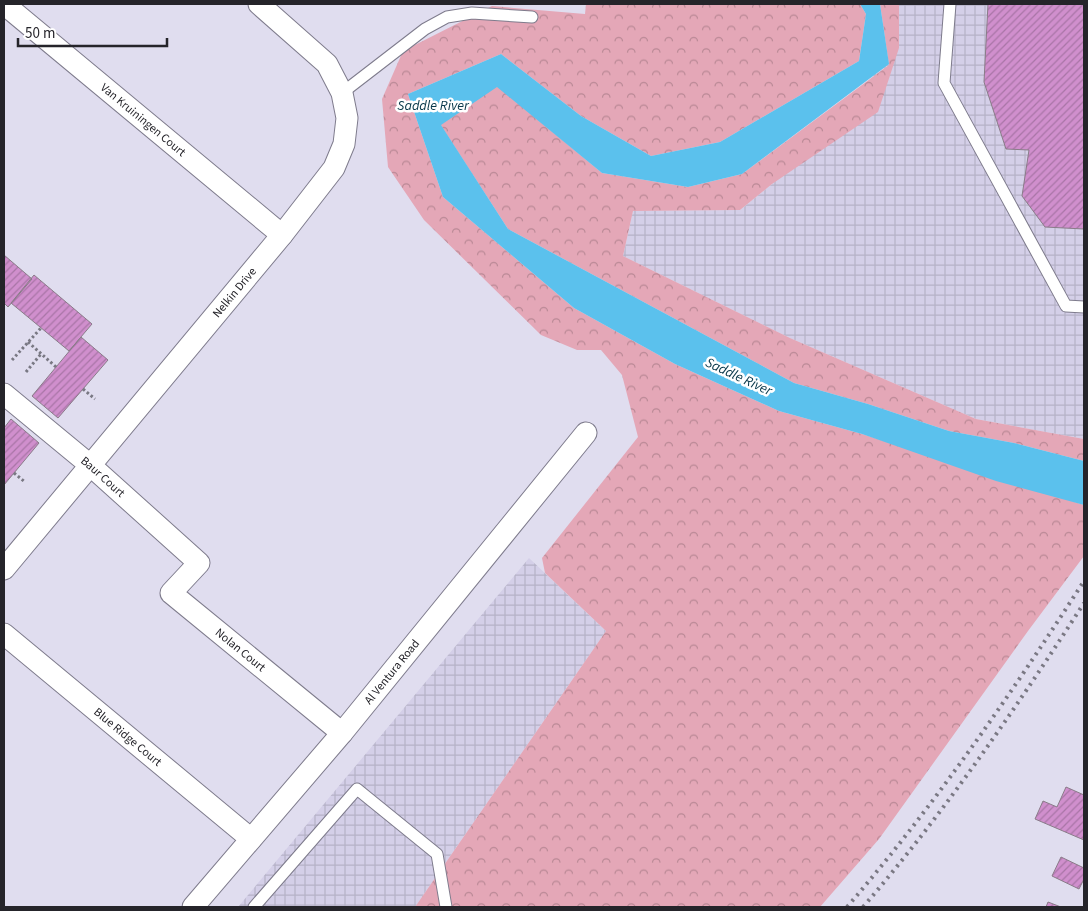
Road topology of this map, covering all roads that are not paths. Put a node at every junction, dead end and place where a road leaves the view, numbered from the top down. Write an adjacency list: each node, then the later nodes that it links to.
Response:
1 (4, 4): 6 (street, Van Kruiningen Court)
2 (259, 4): 5 (street, Nelkin Drive)
3 (950, 4): 7 (lane)
4 (532, 17): 5 (lane)
5 (342, 92): 6 (street, Nelkin Drive)
6 (282, 236): 10 (street, Nelkin Drive)
7 (1084, 307)
8 (4, 394): 10 (street, Baur Court)
9 (586, 434): 14 (street, Al Ventura Road)
10 (90, 465): 11 (street, Baur Court); 12 (street, Nelkin Drive)
11 (199, 563): 14 (street, Nolan Court)
12 (4, 569)
13 (4, 634): 15 (street, Blue Ridge Court)
14 (342, 733): 15 (street, Al Ventura Road)
15 (251, 839): 16 (street, Al Ventura Road)
16 (193, 907)
17 (254, 907): 18 (lane)
18 (446, 907)

